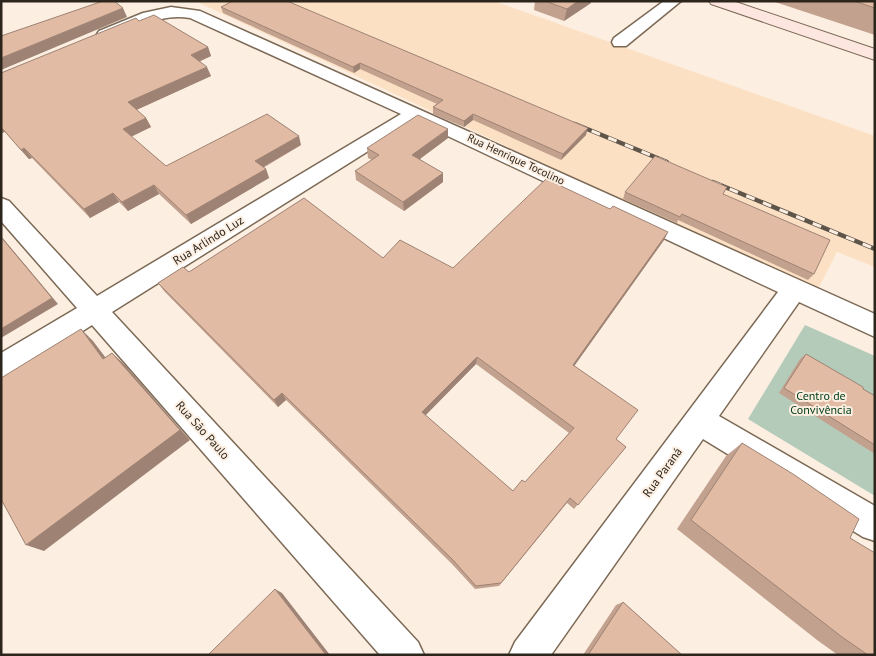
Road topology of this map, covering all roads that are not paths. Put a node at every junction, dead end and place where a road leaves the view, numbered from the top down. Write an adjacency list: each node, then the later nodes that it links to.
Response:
1 (674, 1): 4 (street)
2 (717, 1): 5 (street)
3 (90, 41): 6 (street, Rua Henrique Tocolino)
4 (620, 42)
5 (875, 56)
6 (415, 113): 8 (street, Rua Henrique Tocolino); 9 (street, Rua Arlindo Luz)
7 (1, 206): 9 (street, Rua São Paulo)
8 (795, 289): 10 (street, Rua Henrique Tocolino); 12 (street, Rua Paraná)
9 (95, 310): 11 (street, Rua Arlindo Luz); 14 (street, Rua São Paulo)
10 (875, 326)
11 (1, 368)
12 (699, 420): 13 (street); 15 (street, Rua Paraná)
13 (875, 525)
14 (405, 655)
15 (528, 655)

